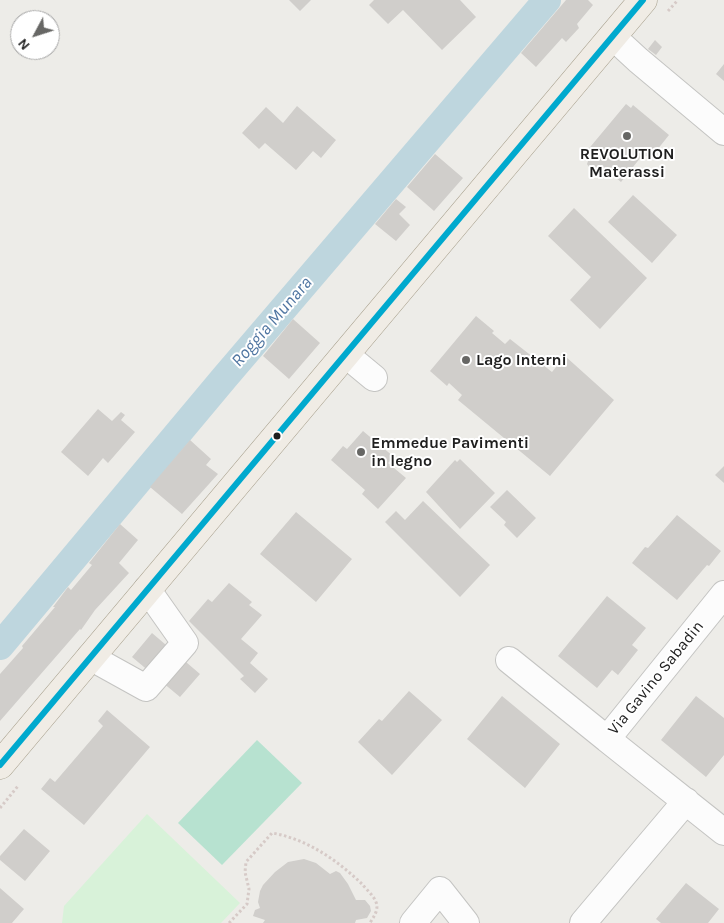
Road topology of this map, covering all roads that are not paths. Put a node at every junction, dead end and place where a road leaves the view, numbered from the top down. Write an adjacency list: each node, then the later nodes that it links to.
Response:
1 (643, 0): 2 (main road)
2 (612, 36): 3 (street); 4 (main road)
3 (724, 132)
4 (345, 354): 5 (street); 6 (main road)
5 (374, 378)
6 (147, 589): 8 (main road); 8 (street)
7 (724, 594): 10 (street, Via Gavino Sabadin)
8 (90, 657): 11 (main road)
9 (509, 660): 10 (street)
10 (607, 739): 12 (street, Via Gavino Sabadin)
11 (0, 765)
12 (686, 801): 13 (street, Via Gavino Sabadin); 17 (street)
13 (724, 832)
14 (466, 912): 15 (street); 16 (street)
15 (413, 923)
16 (484, 923)
17 (583, 923)

